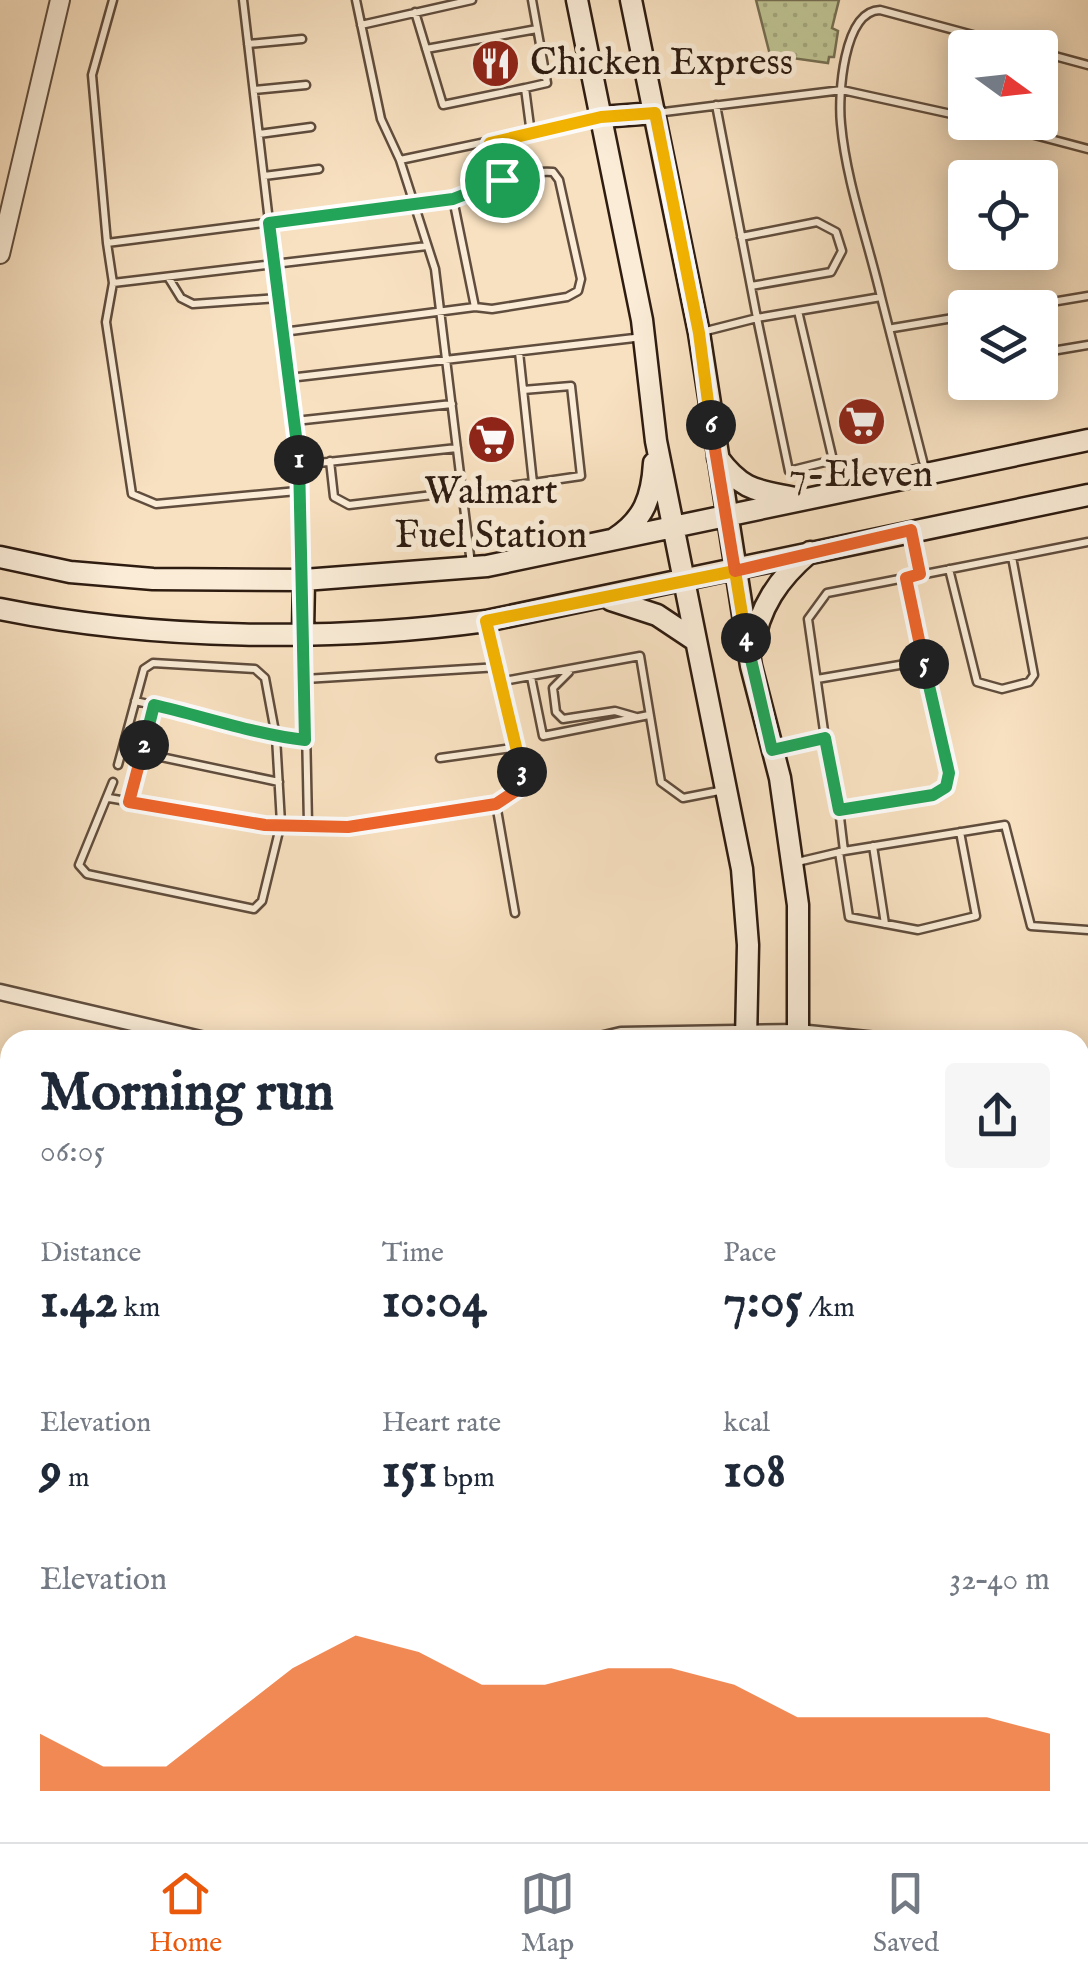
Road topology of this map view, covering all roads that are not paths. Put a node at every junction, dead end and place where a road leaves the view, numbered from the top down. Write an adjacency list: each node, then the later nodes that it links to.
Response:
1 (60, 0): 42 (street)
2 (113, 0): 40 (lane)
3 (243, 0): 14 (lane)
4 (356, 0): 10 (lane)
5 (472, 0): 9 (lane)
6 (532, 0): 11 (lane)
7 (577, 0): 25 (main road)
8 (630, 0): 23 (main road)
9 (415, 12): 10 (lane); 15 (lane)
10 (361, 25): 32 (lane)
11 (537, 29): 15 (lane); 19 (lane)
12 (951, 30): 21 (lane)
13 (302, 39): 14 (lane)
14 (248, 44): 20 (lane)
15 (426, 49): 19 (lane)
16 (1058, 57): 17 (lane)
17 (1088, 65)
18 (306, 85): 20 (lane)
19 (525, 88): 28 (lane)
20 (254, 90): 27 (lane)
21 (842, 90): 22 (lane); 24 (lane); 48 (lane)
22 (716, 104): 23 (lane); 39 (lane)
23 (655, 113): 25 (main road); 58 (main road)
24 (948, 114)
25 (601, 117): 28 (lane); 59 (main road)
26 (312, 127): 27 (lane)
27 (259, 134): 34 (lane)
28 (531, 134): 30 (lane)
29 (1054, 140): 31 (lane)
30 (490, 143): 32 (lane); 35 (lane)
31 (1088, 149)
32 (400, 160): 37 (lane)
33 (320, 169): 34 (lane)
34 (264, 176): 38 (lane)
35 (502, 180): 36 (lane); 51 (lane)
36 (453, 199): 37 (lane); 51 (lane)
37 (413, 206): 38 (lane); 41 (lane)
38 (269, 223): 40 (lane); 43 (lane)
39 (741, 237): 46 (lane); 46 (lane)
40 (108, 244): 45 (lane)
41 (427, 246): 43 (lane); 53 (lane)
42 (0, 254)
43 (274, 264): 44 (lane); 49 (lane)
44 (168, 277): 45 (lane); 49 (lane)
45 (112, 283): 76 (lane)
46 (751, 286): 54 (lane)
47 (1088, 296): 50 (lane)
48 (881, 297): 52 (lane); 56 (lane)
49 (278, 298): 57 (lane)
50 (1058, 301)
51 (475, 307): 53 (lane)
52 (798, 311): 54 (lane); 54 (lane)
53 (442, 315): 57 (lane); 63 (lane)
54 (756, 318): 58 (lane)
55 (948, 319): 56 (lane)
56 (892, 328): 74 (lane)
57 (283, 332): 64 (lane)
58 (699, 333): 71 (main road)
59 (644, 337): 62 (lane); 69 (main road)
60 (1088, 345): 61 (lane)
61 (1058, 350)
62 (519, 352): 63 (lane); 65 (lane)
63 (447, 361): 64 (lane); 66 (lane)
64 (288, 378): 67 (lane)
65 (523, 390): 75 (lane); 75 (lane)
66 (452, 404): 67 (lane); 70 (lane)
67 (294, 420): 73 (lane)
68 (1088, 440): 74 (main road)
69 (656, 441): 81 (main road); 84 (main road)
70 (457, 448): 72 (lane); 77 (lane)
71 (715, 454): 79 (main road); 80 (main road)
72 (330, 461): 73 (lane); 77 (lane)
73 (300, 465): 76 (lane)
74 (926, 475): 79 (main road)
75 (533, 483): 77 (lane)
76 (298, 492): 93 (lane)
77 (462, 492): 88 (lane)
78 (1088, 495): 82 (main road)
79 (806, 500): 80 (main road)
80 (726, 518): 81 (main road); 90 (main road)
81 (673, 529): 84 (main road); 94 (main road)
82 (911, 530): 85 (main road); 91 (lane)
83 (1088, 542): 87 (lane)
84 (608, 543): 88 (main road)
85 (814, 550): 90 (main road); 101 (main road)
86 (0, 556): 93 (main road)
87 (1012, 556): 89 (lane); 89 (lane)
88 (472, 567): 93 (main road)
89 (949, 569): 91 (lane)
90 (735, 571): 94 (main road); 101 (main road)
91 (920, 574): 92 (lane)
92 (906, 578): 100 (lane); 106 (lane)
93 (304, 580): 98 (main road)
94 (684, 580): 95 (main road); 99 (main road)
95 (599, 598): 97 (main road); 99 (main road)
96 (0, 609): 98 (main road)
97 (486, 621): 98 (main road); 102 (lane)
98 (303, 632): 105 (lane)
99 (696, 640): 122 (main road)
100 (923, 661): 106 (lane); 126 (lane)
101 (751, 666): 116 (main road)
102 (499, 668): 105 (lane); 107 (lane)
103 (574, 670): 104 (lane); 110 (lane); 111 (lane)
104 (531, 678): 107 (lane); 111 (lane)
105 (305, 679): 114 (lane)
106 (817, 680): 113 (lane)
107 (504, 682): 115 (lane)
108 (135, 701): 109 (lane); 112 (lane); 119 (lane)
109 (154, 705): 112 (lane); 117 (lane)
110 (650, 715): 111 (lane); 122 (lane)
111 (638, 717)
112 (276, 736): 114 (lane); 121 (lane)
113 (825, 738): 116 (lane); 126 (lane)
114 (305, 740): 128 (lane)
115 (518, 747): 118 (lane); 125 (lane)
116 (772, 750): 132 (main road)
117 (142, 752): 121 (lane); 124 (lane)
118 (440, 758)
119 (118, 766)
120 (113, 782): 123 (lane)
121 (279, 782): 127 (lane)
122 (726, 790): 138 (main road)
123 (109, 798): 124 (lane); 127 (lane)
124 (129, 802): 127 (lane)
125 (496, 804): 128 (lane); 133 (lane)
126 (839, 810): 131 (lane)
127 (281, 823): 128 (lane)
128 (308, 824)
129 (960, 832): 130 (lane); 134 (lane); 135 (lane)
130 (873, 846): 131 (lane); 134 (lane)
131 (842, 852): 132 (lane); 134 (lane)
132 (792, 864): 139 (main road)
133 (514, 913)
134 (885, 924)
135 (1088, 930)
136 (0, 992): 137 (street)
137 (162, 1030)
138 (746, 1030)
139 (798, 1030)

